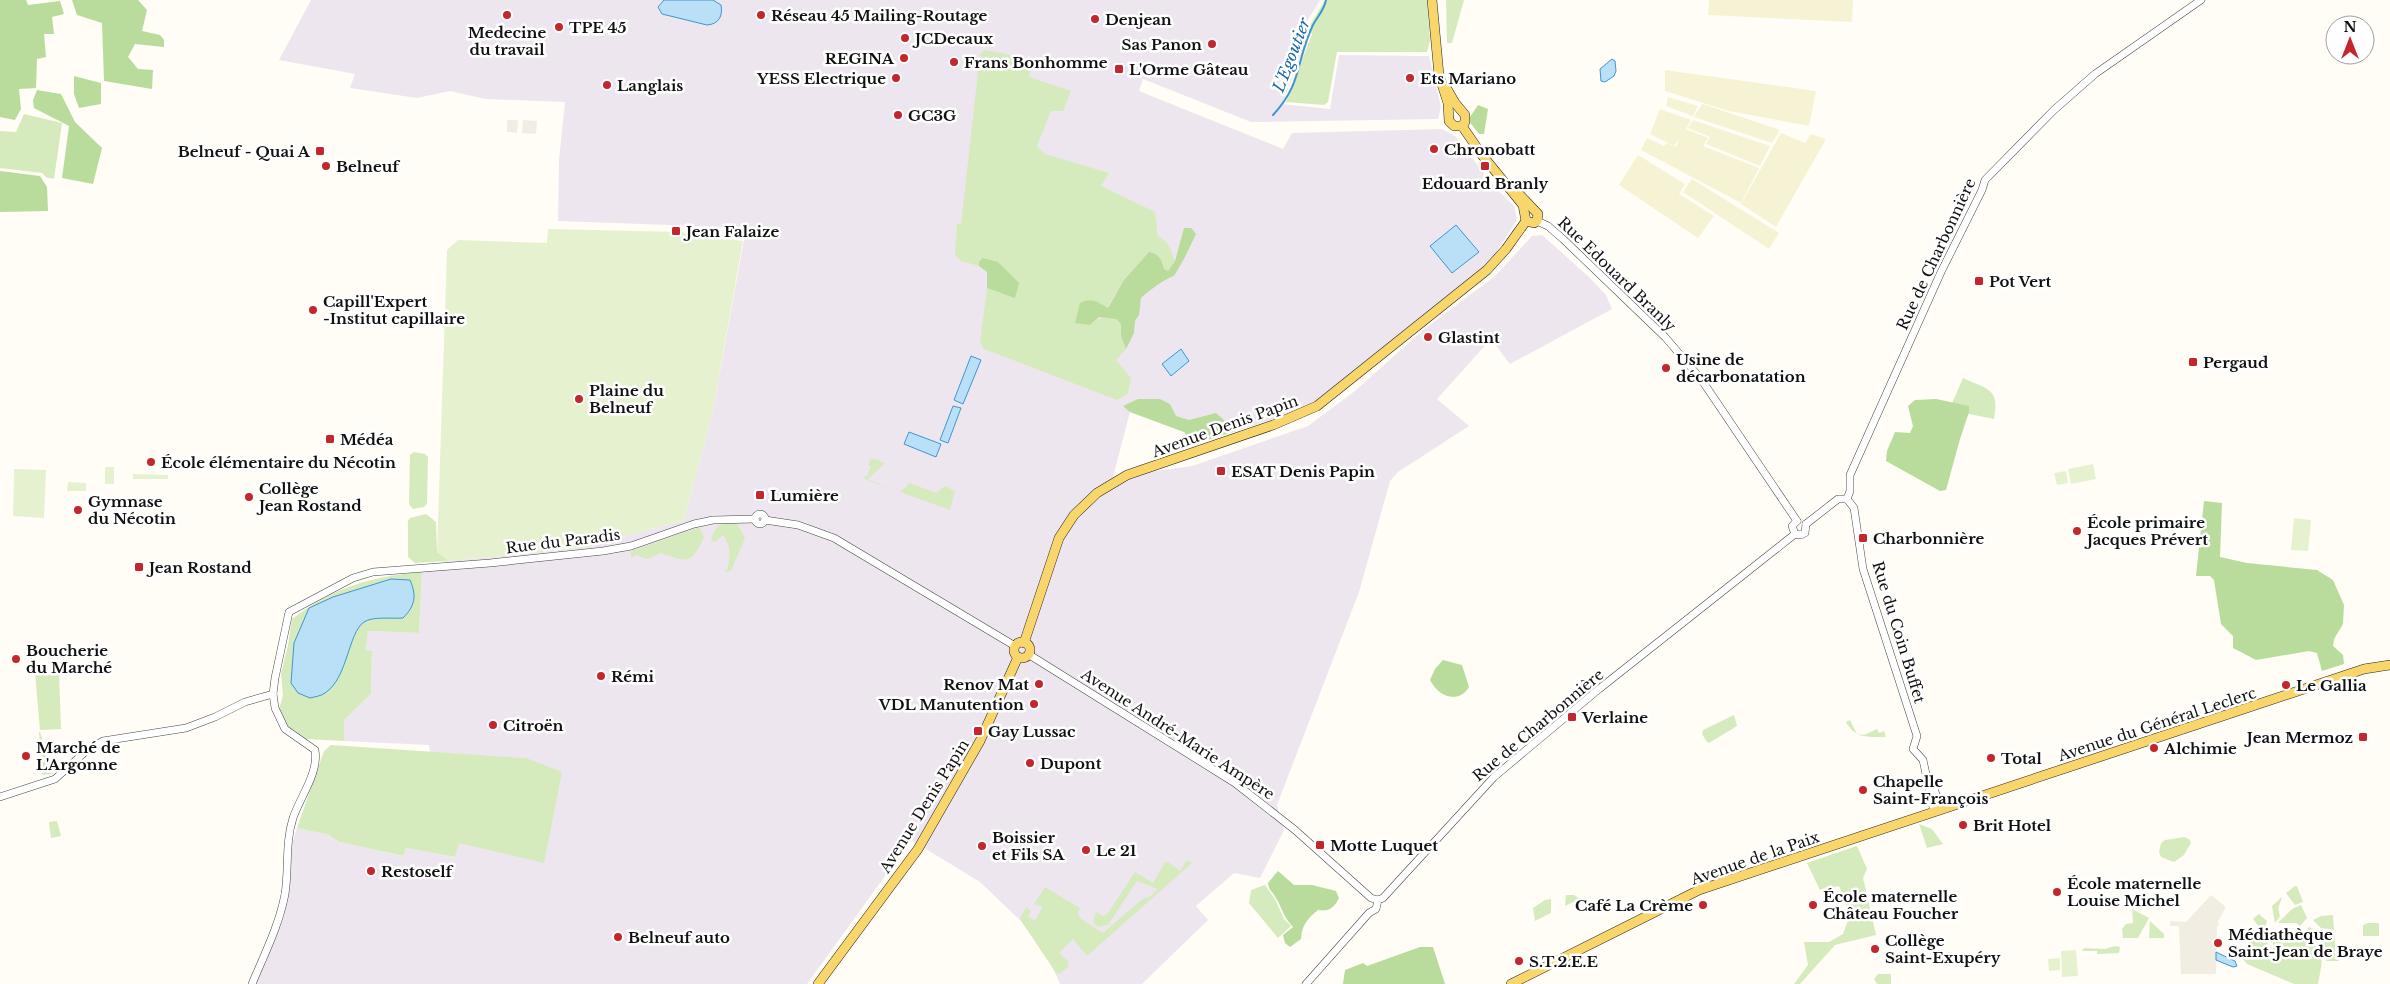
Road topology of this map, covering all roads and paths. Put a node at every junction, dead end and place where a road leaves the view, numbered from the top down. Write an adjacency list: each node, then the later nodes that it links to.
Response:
1 (1432, 0): 5 (main road)
2 (1438, 0): 4 (main road)
3 (2201, 0): 11 (street, Rue de Charbonnière)
4 (1462, 111): 5 (main road); 6 (main road)
5 (1450, 116): 6 (main road)
6 (1462, 126): 7 (main road)
7 (1501, 178): 8 (main road); 9 (main road)
8 (1534, 210): 9 (main road); 10 (main road)
9 (1525, 218): 10 (main road); 15 (main road, Avenue Denis Papin)
10 (1537, 221): 12 (street, Rue Edouard Branly)
11 (1847, 499): 13 (street); 21 (street, Rue du Coin Buffet)
12 (1797, 521): 13 (street); 14 (street)
13 (1806, 524): 14 (street)
14 (1795, 534): 22 (street, Rue de Charbonnière)
15 (1019, 644): 16 (main road); 17 (main road); 19 (street, Rue du Paradis)
16 (1028, 654): 17 (main road); 22 (street, Avenue André-Marie Ampère)
17 (1018, 657): 24 (main road, Avenue Denis Papin)
18 (2390, 665): 21 (main road, Avenue du Général Leclerc)
19 (273, 694): 20 (street); 23 (street)
20 (0, 797)
21 (1937, 811): 26 (main road, Avenue de la Paix)
22 (1378, 900): 25 (street, Rue de Charbonnière)
23 (252, 984)
24 (818, 984)
25 (1306, 984)
26 (1511, 984)

